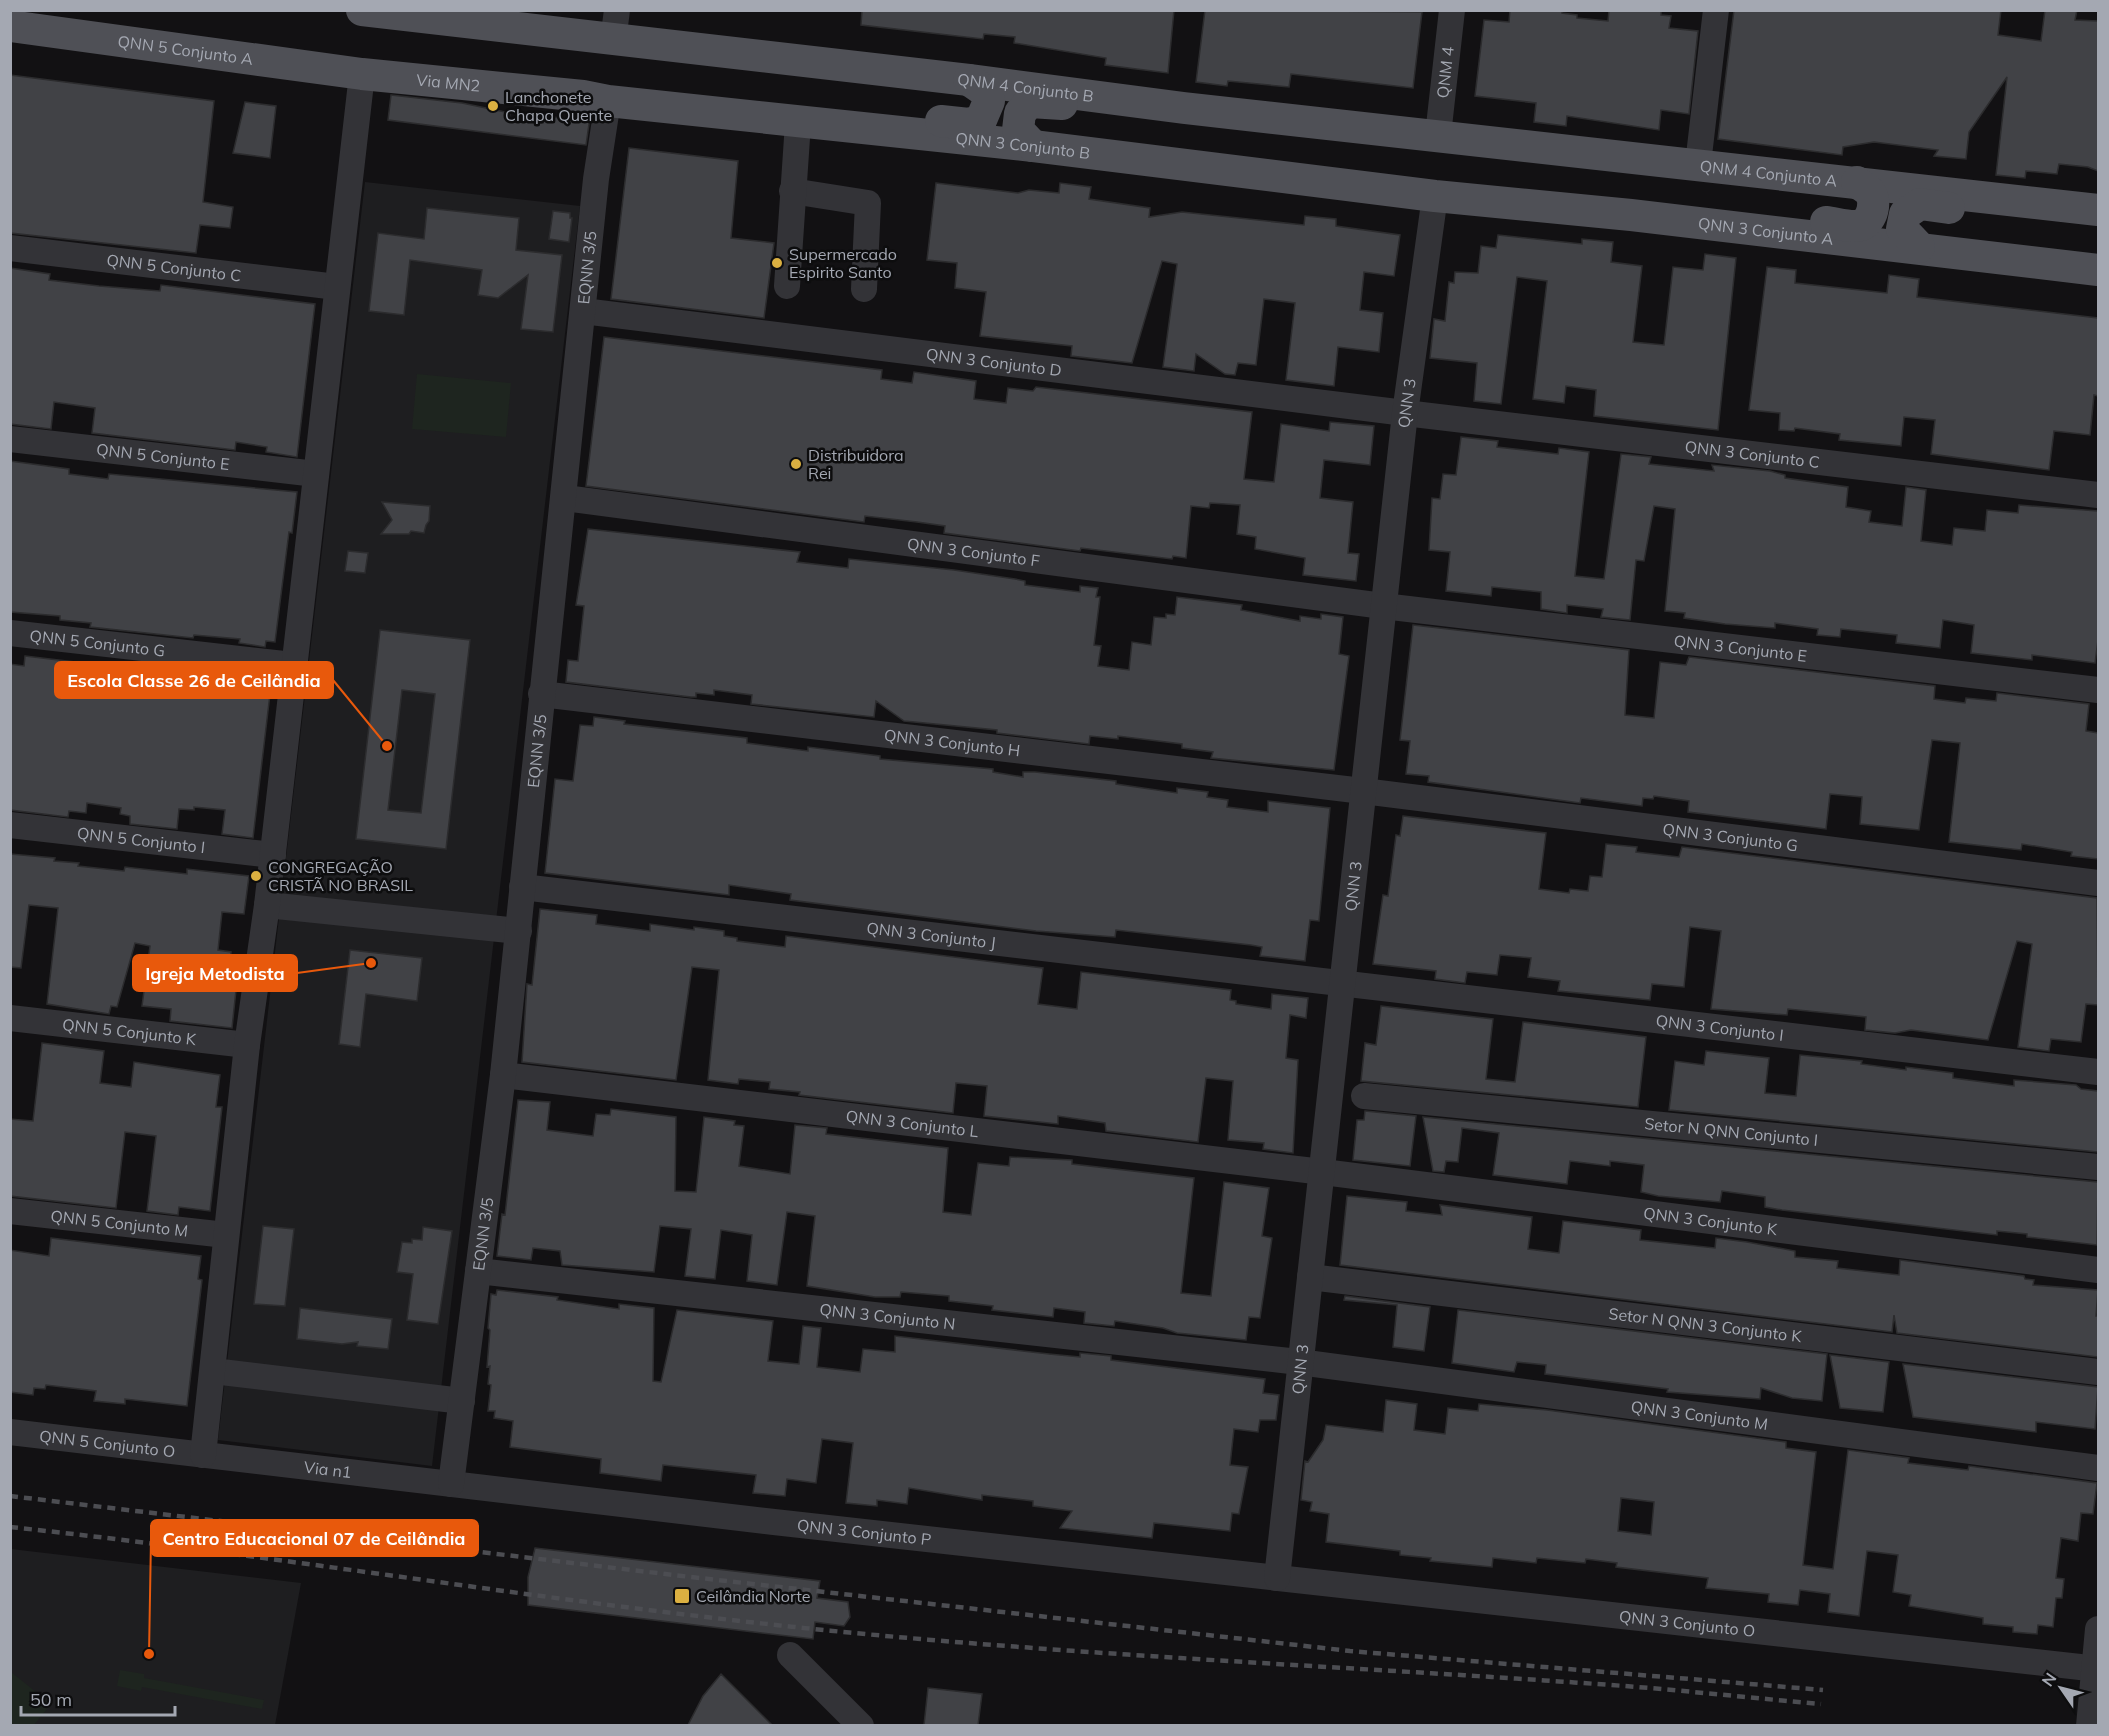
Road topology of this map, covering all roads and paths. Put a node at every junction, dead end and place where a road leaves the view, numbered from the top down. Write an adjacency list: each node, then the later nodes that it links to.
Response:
1 (362, 10): 4 (main road)
2 (1452, 10): 13 (street, QNM 4)
3 (1716, 10): 15 (street)
4 (368, 11): 6 (main road)
5 (10, 26): 7 (main road, QNN 5 Conjunto A)
6 (615, 26): 8 (main road, QNM 4 Conjunto B)
7 (362, 74): 9 (main road, Via MN2); 26 (street)
8 (969, 80): 10 (main road, QNM 4 Conjunto B); 11 (main road)
9 (608, 101): 11 (main road, QNN 3 Conjunto B); 28 (street, EQNN 3/5)
10 (1239, 114): 13 (main road, QNM 4 Conjunto B); 14 (main road)
11 (731, 115): 12 (main road, QNN 3 Conjunto B)
12 (798, 123): 14 (main road, QNN 3 Conjunto B); 17 (street)
13 (1438, 135): 15 (main road, QNM 4 Conjunto A)
14 (1033, 146): 18 (main road, QNN 3 Conjunto B)
15 (1698, 164): 16 (main road, QNM 4 Conjunto A)
16 (1857, 182): 19 (main road, QNM 4 Conjunto A); 20 (main road)
17 (792, 191): 25 (street); 27 (street)
18 (1435, 196): 20 (main road, QNN 3 Conjunto A); 29 (street, QNN 3)
19 (2098, 210)
20 (1631, 215): 22 (main road, QNN 3 Conjunto A)
21 (2098, 216): 22 (main road)
22 (1918, 247): 24 (main road, QNN 3 Conjunto A)
23 (10, 248): 26 (street, QNN 5 Conjunto C)
24 (2098, 270)
25 (787, 286)
26 (337, 287): 31 (street)
27 (864, 289)
28 (583, 310): 29 (street, QNN 3 Conjunto D); 33 (street, EQNN 3/5)
29 (1405, 414): 32 (street, QNN 3 Conjunto C); 34 (street, QNN 3)
30 (10, 439): 31 (street, QNN 5 Conjunto E)
31 (316, 474): 36 (street)
32 (2098, 495)
33 (565, 498): 34 (street, QNN 3 Conjunto F); 38 (street, EQNN 3/5)
34 (1383, 606): 37 (street, QNN 3 Conjunto E); 39 (street, QNN 3)
35 (10, 633): 36 (street, QNN 5 Conjunto G)
36 (293, 665): 41 (street)
37 (2098, 690)
38 (542, 694): 39 (street, QNN 3 Conjunto H); 43 (street, EQNN 3/5)
39 (1364, 791): 42 (street, QNN 3 Conjunto G); 46 (street, QNN 3)
40 (10, 825): 41 (street, QNN 5 Conjunto I)
41 (273, 855): 44 (street)
42 (2098, 883)
43 (522, 887): 45 (street, EQNN 3/5); 46 (street, QNN 3 Conjunto J)
44 (267, 904): 45 (street); 48 (street)
45 (519, 931): 50 (street, EQNN 3/5)
46 (1341, 985): 49 (street, QNN 3 Conjunto I); 53 (street, QNN 3)
47 (10, 1018): 48 (street, QNN 5 Conjunto K)
48 (247, 1045): 55 (street)
49 (2098, 1072)
50 (503, 1075): 53 (street, QNN 3 Conjunto L); 57 (street, EQNN 3/5)
51 (1364, 1096): 52 (street, Setor N QNN Conjunto I)
52 (2098, 1167)
53 (1323, 1172): 56 (street, QNN 3 Conjunto K); 58 (street, QNN 3)
54 (10, 1211): 55 (street, QNN 5 Conjunto M)
55 (226, 1235): 60 (street)
56 (2098, 1270)
57 (478, 1271): 59 (street, QNN 3 Conjunto N); 62 (street, EQNN 3/5)
58 (1310, 1277): 59 (street, QNN 3); 61 (street, Setor N QNN 3 Conjunto K)
59 (1299, 1362): 65 (street, QNN 3 Conjunto M); 67 (street, QNN 3)
60 (213, 1371): 62 (street); 64 (street)
61 (2098, 1372)
62 (462, 1401): 66 (street, EQNN 3/5)
63 (10, 1432): 64 (street, QNN 5 Conjunto O)
64 (203, 1455): 66 (street, Via n1)
65 (2098, 1468)
66 (451, 1484): 67 (street, QNN 3 Conjunto P)
67 (1277, 1578): 70 (street, QNN 3 Conjunto O)
68 (2098, 1629): 70 (street)
69 (790, 1655): 71 (street)
70 (2097, 1669): 72 (street)
71 (861, 1725)
72 (2089, 1725)

